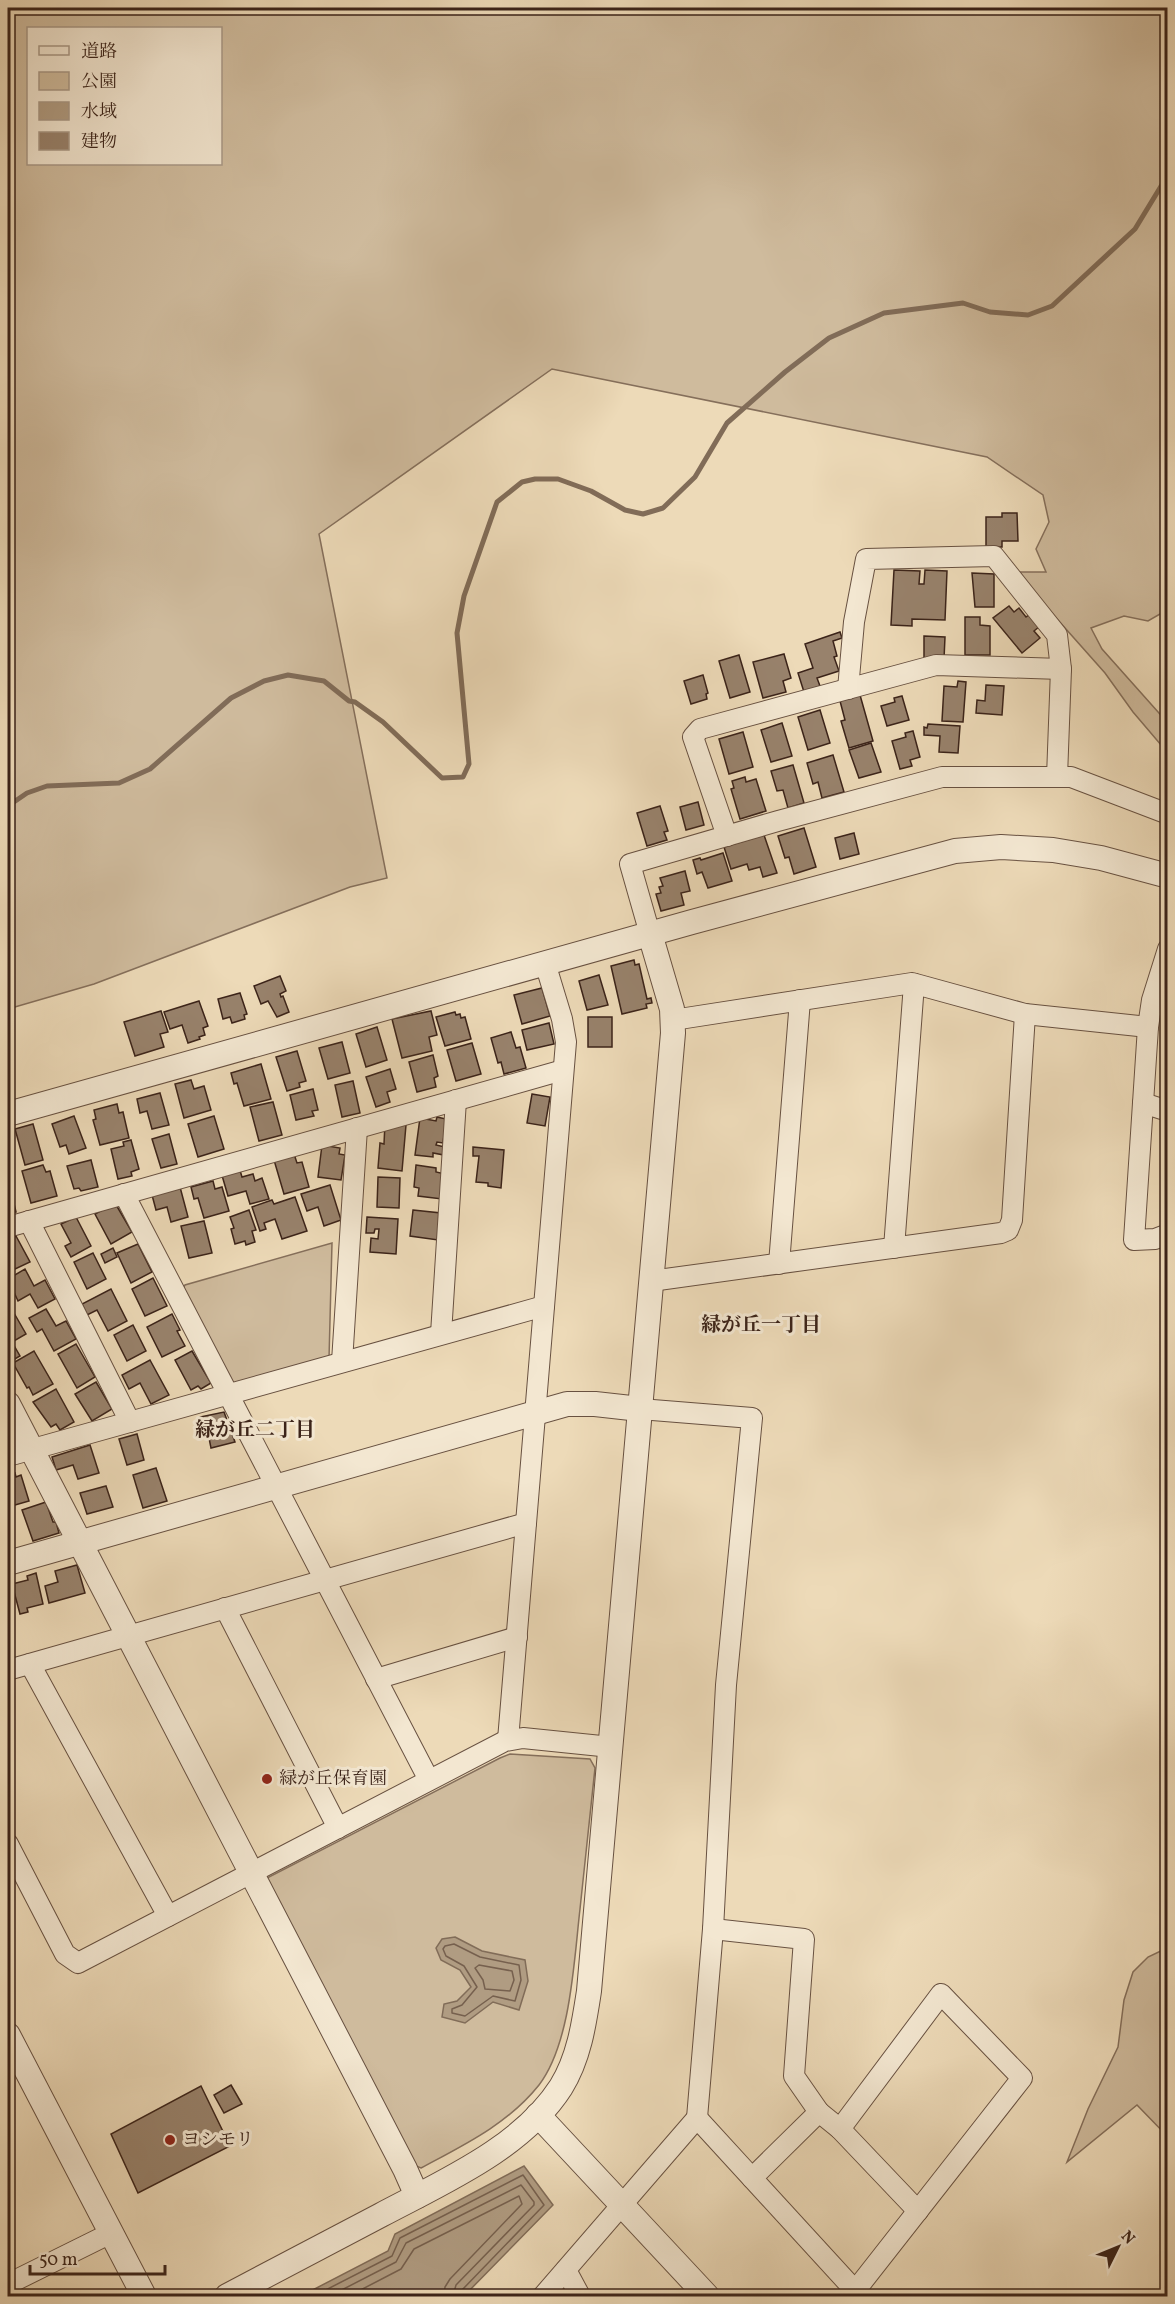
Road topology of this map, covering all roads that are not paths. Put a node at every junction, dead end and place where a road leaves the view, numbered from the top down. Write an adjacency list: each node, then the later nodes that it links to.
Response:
1 (1061, 669): 2 (street); 2 (street); 3 (street)
2 (848, 689): 5 (street)
3 (1057, 777): 4 (street); 5 (street)
4 (1167, 814)
5 (727, 836): 7 (street)
6 (1167, 876): 7 (street)
7 (650, 934): 9 (street); 14 (street)
8 (1167, 949): 12 (street)
9 (545, 963): 16 (street); 20 (street)
10 (914, 984): 11 (street); 13 (street); 26 (street)
11 (800, 1000): 14 (street); 27 (street)
12 (1160, 1002): 15 (street)
13 (1025, 1014): 15 (street); 26 (street)
14 (673, 1020): 28 (street)
15 (1148, 1027): 18 (street)
16 (563, 1070): 17 (street); 29 (street)
17 (456, 1101): 21 (street); 30 (street)
18 (1143, 1103): 19 (street); 25 (street)
19 (1167, 1111)
20 (8, 1114)
21 (357, 1128): 22 (street); 31 (street)
22 (124, 1194): 23 (street); 32 (street)
23 (29, 1221): 24 (street); 36 (street)
24 (8, 1227)
25 (1167, 1234)
26 (894, 1248): 27 (street)
27 (779, 1264): 28 (street)
28 (651, 1281): 34 (street)
29 (544, 1306): 30 (street); 35 (street)
30 (441, 1334): 31 (street)
31 (342, 1362): 32 (street)
32 (227, 1394): 36 (street); 39 (street)
33 (8, 1404): 37 (street)
34 (640, 1409): 35 (street); 51 (street); 57 (street)
35 (535, 1414): 39 (street); 40 (street)
36 (130, 1422): 37 (street)
37 (31, 1449): 38 (street); 41 (street)
38 (8, 1456)
39 (275, 1488): 41 (street); 43 (street)
40 (526, 1522): 43 (street); 46 (street)
41 (79, 1543): 42 (street); 45 (street)
42 (8, 1563)
43 (323, 1580): 44 (street); 49 (street)
44 (225, 1608): 45 (street); 53 (street)
45 (128, 1636): 47 (street); 55 (street)
46 (517, 1637): 49 (street); 50 (street)
47 (30, 1664): 48 (street); 56 (street)
48 (8, 1670)
49 (376, 1679): 52 (street)
50 (508, 1740): 51 (street); 52 (street)
51 (611, 1747): 60 (street)
52 (429, 1780): 53 (street)
53 (338, 1828): 55 (street)
54 (8, 1844): 56 (street)
55 (251, 1873): 56 (street); 64 (street)
56 (168, 1916)
57 (713, 1929): 59 (street); 61 (street)
58 (8, 2035): 67 (street)
59 (819, 2112): 62 (street); 63 (street)
60 (538, 2115): 64 (street); 65 (street)
61 (697, 2118): 63 (street); 65 (street)
62 (840, 2129): 66 (street); 66 (street)
63 (752, 2178): 70 (street)
64 (417, 2196): 72 (street)
65 (622, 2206): 68 (street); 75 (street)
66 (918, 2211): 70 (street)
67 (111, 2234): 69 (street); 71 (street)
68 (566, 2270): 73 (street); 74 (street)
69 (8, 2284)
70 (858, 2294)
71 (144, 2296)
72 (227, 2296)
73 (543, 2296)
74 (580, 2296)
75 (707, 2296)

